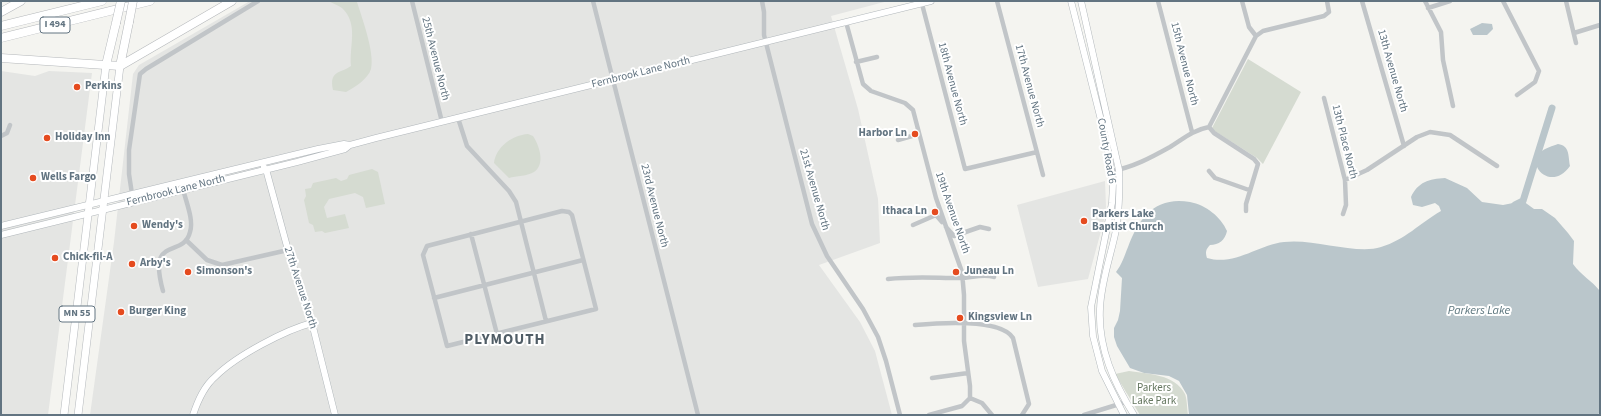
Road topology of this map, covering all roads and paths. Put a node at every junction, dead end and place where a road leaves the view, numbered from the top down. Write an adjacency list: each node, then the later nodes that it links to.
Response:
1 (15, 1): 26 (highway)
2 (21, 1): 26 (highway)
3 (102, 1): 29 (highway, I 494)
4 (121, 1): 38 (highway, MN 55, bridge)
5 (133, 1): 39 (highway, MN 55, bridge)
6 (150, 1): 32 (highway, I 494)
7 (232, 1): 39 (highway)
8 (258, 1): 65 (street)
9 (412, 1): 45 (street, 25th Avenue North)
10 (593, 1): 40 (street, 23rd Avenue North)
11 (762, 1): 33 (street, 21st Avenue North)
12 (931, 1): 24 (street, Fernbrook Lane North)
13 (997, 1): 54 (street, 17th Avenue North)
14 (1071, 1): 58 (street, County Road 6)
15 (1081, 1): 59 (street, County Road 6)
16 (1158, 1): 48 (street, 15th Avenue North)
17 (1242, 1): 31 (street)
18 (1327, 1): 31 (street)
19 (1362, 1): 53 (street, 13th Avenue North)
20 (1425, 1): 25 (street)
21 (1450, 1): 25 (street)
22 (1503, 1): 41 (street)
23 (1566, 1): 30 (street)
24 (922, 4): 27 (street, Fernbrook Lane North); 54 (street, 18th Avenue North)
25 (1428, 8): 43 (street)
26 (1, 12)
27 (846, 22): 33 (street, Fernbrook Lane North); 37 (street, 19th Avenue North)
28 (1600, 25): 30 (street)
29 (1, 26)
30 (1574, 33): 34 (street)
31 (1256, 36): 47 (street)
32 (1, 38)
33 (766, 42): 40 (street, Fernbrook Lane North); 105 (street, 21st Avenue North)
34 (1576, 42)
35 (876, 57): 37 (street)
36 (1, 58): 38 (highway)
37 (856, 62): 49 (street, 19th Avenue North)
38 (106, 65): 39 (highway); 67 (main road, MN 55)
39 (120, 66): 66 (main road, MN 55)
40 (612, 80): 44 (street, Fernbrook Lane North); 104 (street, 23rd Avenue North)
41 (1517, 94)
42 (1324, 98): 62 (street, 13th Place North)
43 (1453, 106)
44 (458, 118): 45 (street, Fernbrook Lane North); 72 (street)
45 (442, 122): 52 (street, Fernbrook Lane North)
46 (10, 125): 50 (street)
47 (1209, 127): 48 (street); 64 (street)
48 (1192, 132): 59 (street)
49 (919, 134): 51 (street); 74 (street, 19th Avenue North)
50 (1, 136)
51 (898, 140)
52 (350, 145): 55 (street, Fernbrook Lane North); 57 (street, Fernbrook Lane North)
53 (1404, 146): 56 (street); 62 (street)
54 (1037, 152): 61 (street, 17th Avenue North)
55 (261, 163): 57 (street, 27th Avenue North); 65 (street, Fernbrook Lane North)
56 (1497, 166)
57 (265, 169): 63 (street, Fernbrook Lane North); 80 (street, 27th Avenue North)
58 (1111, 170): 59 (street); 98 (street, County Road 6)
59 (1119, 170): 97 (street, County Road 6)
60 (1209, 171): 64 (street)
61 (1043, 175)
62 (1345, 180): 71 (street, 13th Place North)
63 (183, 189): 68 (street, Fernbrook Lane North); 79 (street)
64 (1249, 190): 69 (street)
65 (132, 194): 66 (street, Fernbrook Lane North)
66 (104, 201): 67 (street, Fernbrook Lane North); 68 (main road, MN 55)
67 (89, 204): 70 (main road, MN 55); 75 (street, Fernbrook Lane North)
68 (102, 210): 70 (street, Fernbrook Lane North); 101 (main road, MN 55)
69 (1246, 211)
70 (88, 214): 78 (street, Fernbrook Lane North); 100 (main road, MN 55)
71 (1343, 214)
72 (521, 221): 77 (street); 81 (street); 82 (street)
73 (913, 225): 74 (street)
74 (944, 225): 76 (street); 83 (street, 19th Avenue North)
75 (1, 226)
76 (989, 229)
77 (471, 234): 86 (street); 88 (street)
78 (1, 235)
79 (186, 240): 80 (street); 87 (street)
80 (288, 250): 90 (street, 27th Avenue North)
81 (583, 260): 82 (street); 89 (street)
82 (534, 272): 86 (street); 89 (street)
83 (963, 278): 84 (street); 85 (street); 91 (street, 19th Avenue North)
84 (994, 278)
85 (888, 279)
86 (484, 285): 88 (street); 93 (street)
87 (163, 291)
88 (434, 298): 93 (street)
89 (546, 321): 93 (street)
90 (312, 323): 102 (street); 103 (street, 27th Avenue North)
91 (964, 323): 92 (street); 94 (street, 19th Avenue North); 108 (street)
92 (915, 325)
93 (497, 334)
94 (968, 373): 95 (street); 96 (street, 19th Avenue North)
95 (932, 378)
96 (970, 398): 99 (street); 107 (street)
97 (1126, 402): 98 (street); 111 (street, County Road 6)
98 (1118, 405): 109 (street); 110 (street, County Road 6)
99 (941, 414): 106 (street)
100 (64, 415)
101 (78, 415)
102 (193, 415)
103 (334, 415)
104 (698, 415)
105 (900, 415)
106 (929, 415)
107 (992, 415)
108 (1022, 415)
109 (1084, 415)
110 (1124, 415)
111 (1134, 415)

